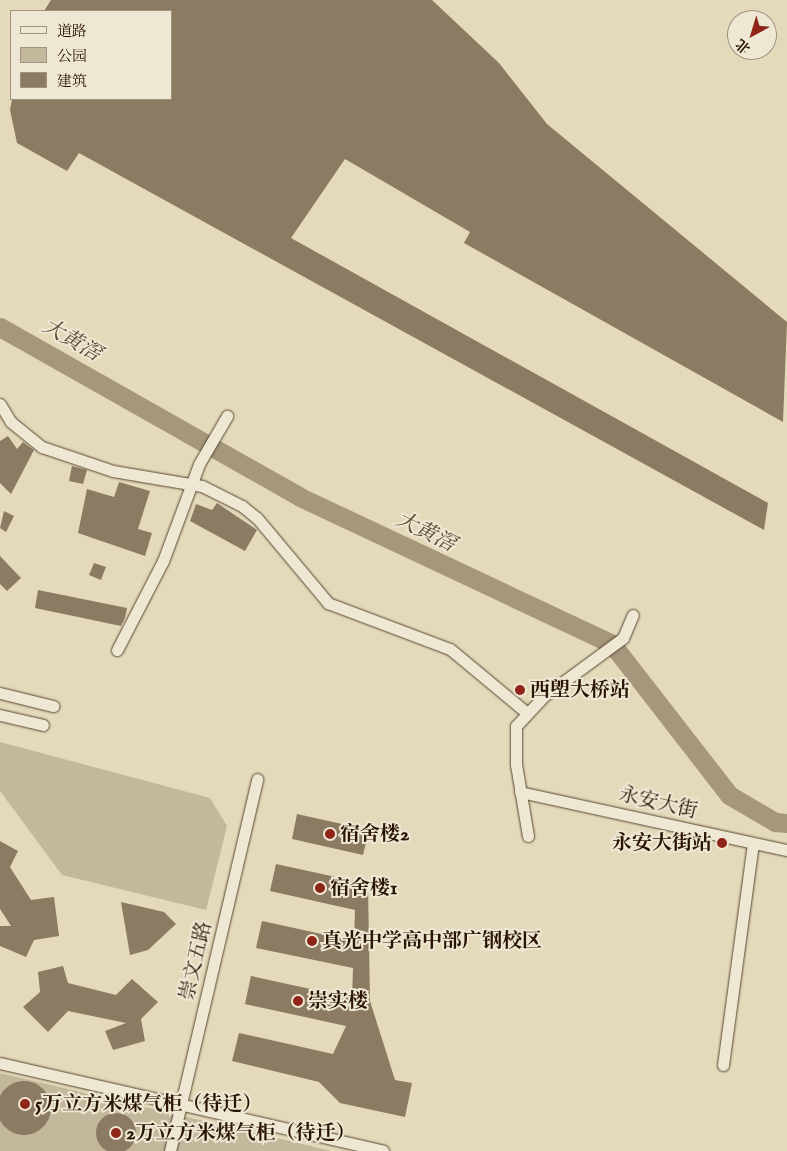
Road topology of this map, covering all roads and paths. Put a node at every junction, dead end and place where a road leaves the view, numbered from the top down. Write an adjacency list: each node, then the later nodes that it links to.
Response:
1 (0, 404): 3 (street)
2 (227, 416): 3 (street)
3 (192, 483): 5 (street); 8 (street)
4 (633, 615): 8 (street)
5 (117, 650)
6 (0, 693): 7 (street)
7 (54, 706)
8 (526, 712): 12 (street)
9 (0, 714): 10 (street)
10 (43, 725)
11 (257, 779): 18 (street, 崇文五路)
12 (520, 792): 13 (street); 14 (street, 永安大街)
13 (528, 836)
14 (753, 844): 15 (street, 永安大街); 17 (street)
15 (787, 850)
16 (1, 1063): 18 (street)
17 (723, 1065)
18 (182, 1104): 19 (street, 崇文五路); 20 (street)
19 (170, 1151)
20 (383, 1151)

